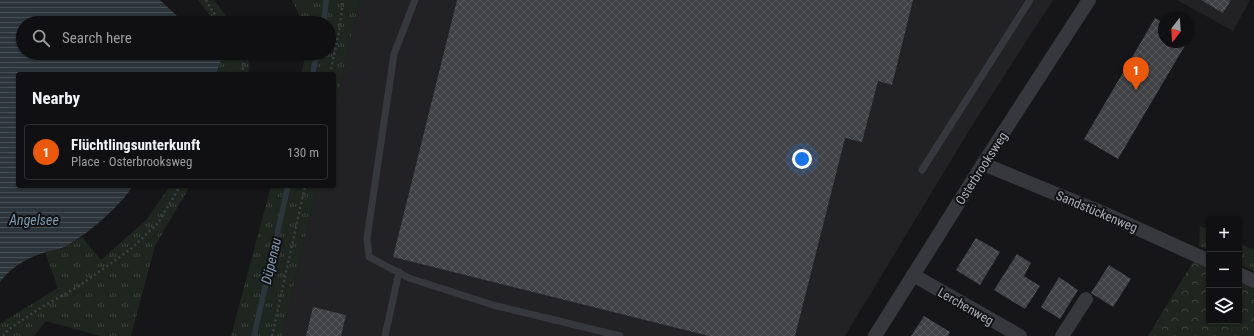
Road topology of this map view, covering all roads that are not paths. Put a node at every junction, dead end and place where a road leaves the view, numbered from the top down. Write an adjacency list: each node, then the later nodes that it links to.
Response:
1 (415, 0): 7 (lane)
2 (1030, 0): 5 (lane)
3 (1089, 0): 4 (street, Osterbrooksweg)
4 (984, 164): 6 (street, Sandstückenweg); 8 (street, Osterbrooksweg)
5 (922, 170)
6 (1206, 260)
7 (398, 272): 12 (lane); 13 (lane)
8 (913, 275): 14 (street, Osterbrooksweg); 15 (street, Lerchenweg)
9 (1242, 275): 10 (street)
10 (1254, 281)
11 (1086, 299): 16 (street)
12 (386, 336)
13 (620, 336)
14 (875, 336)
15 (1020, 336)
16 (1062, 336)

